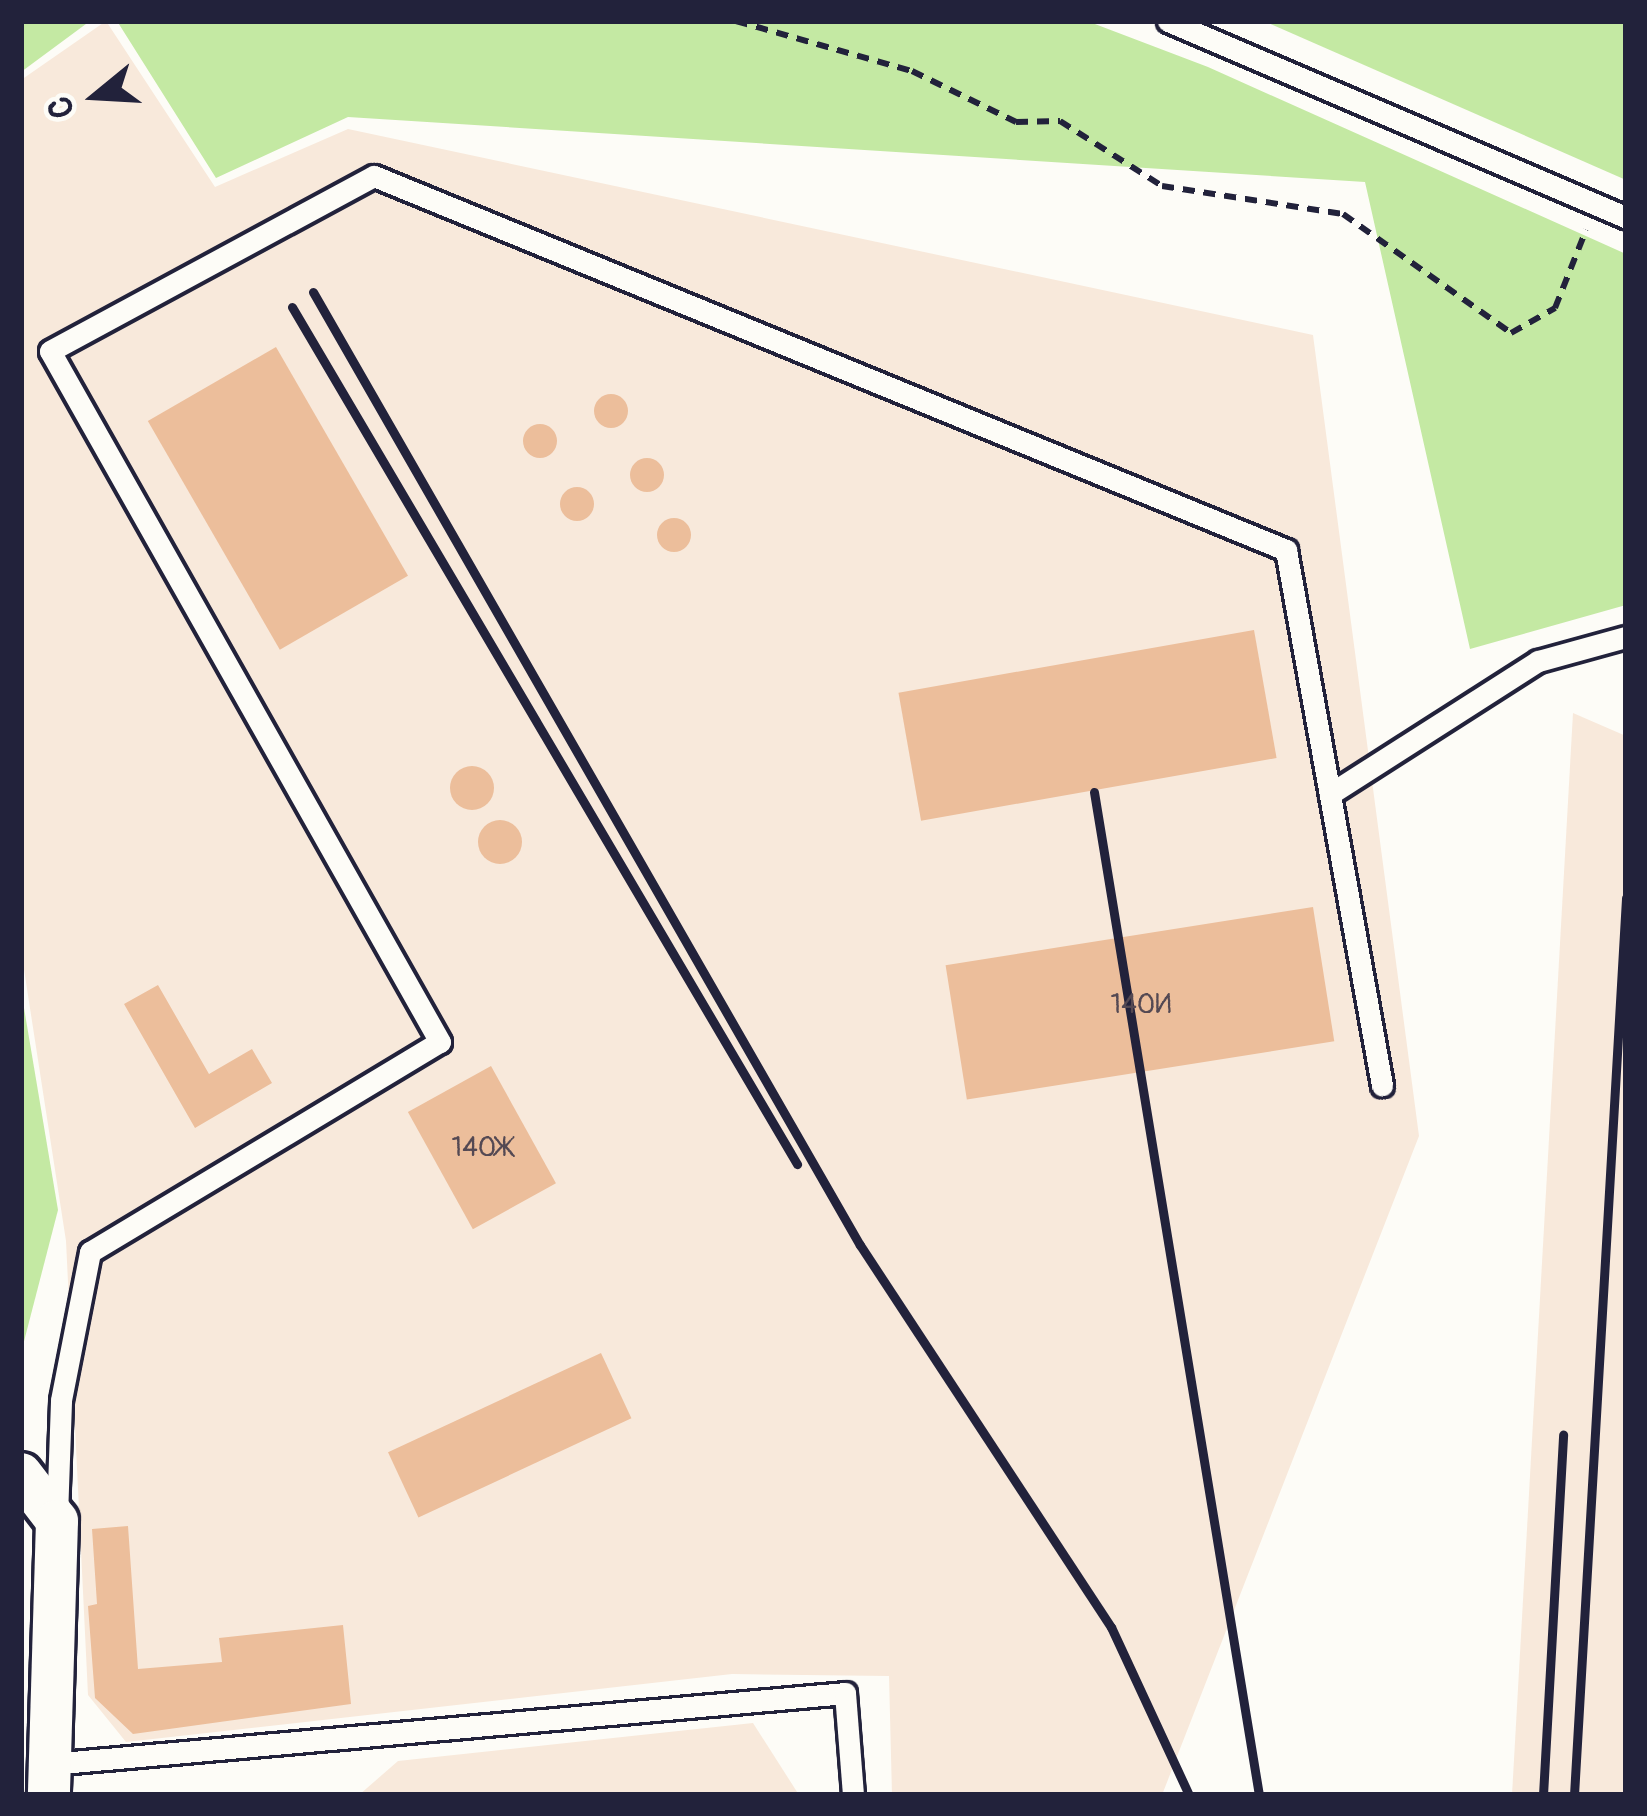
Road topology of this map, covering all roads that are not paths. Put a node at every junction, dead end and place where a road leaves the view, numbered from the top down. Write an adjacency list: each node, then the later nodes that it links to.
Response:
1 (1168, 21): 2 (lane)
2 (1623, 215)
3 (1626, 638): 4 (lane)
4 (1330, 794): 5 (lane); 7 (lane)
5 (1382, 1084)
6 (21, 1474): 7 (street)
7 (57, 1521): 8 (street)
8 (50, 1779): 9 (lane)
9 (853, 1795)

